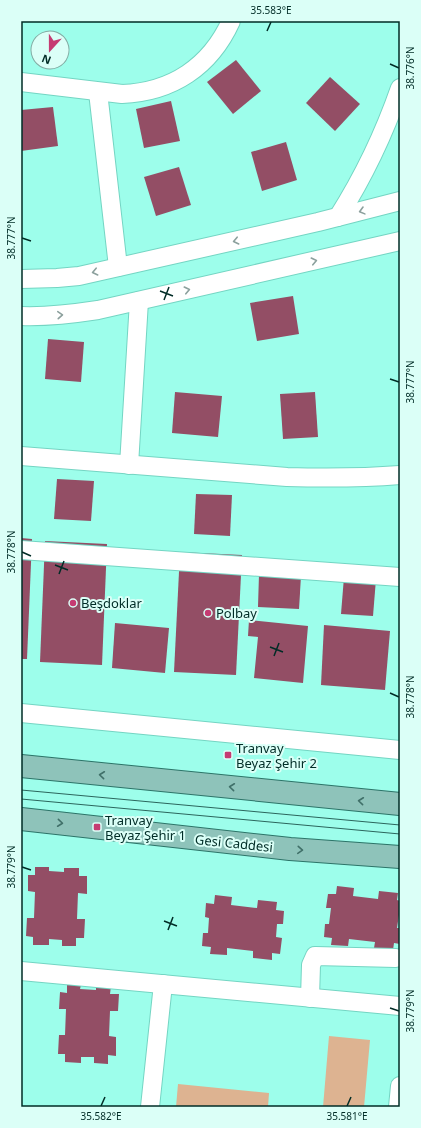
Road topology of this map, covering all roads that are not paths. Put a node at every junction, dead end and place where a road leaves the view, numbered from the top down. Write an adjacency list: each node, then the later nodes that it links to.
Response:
1 (231, 21): 4 (street)
2 (21, 82): 4 (street)
3 (400, 88): 6 (street)
4 (98, 92): 8 (street)
5 (400, 201): 6 (street, one-way to 6)
6 (338, 217): 8 (street, one-way to 8)
7 (400, 241): 10 (street, one-way to 7)
8 (118, 267): 9 (street, one-way to 9)
9 (21, 279)
10 (139, 301): 11 (street, one-way to 10); 13 (street)
11 (21, 316)
12 (21, 456): 13 (street)
13 (129, 465): 14 (street)
14 (400, 475)
15 (21, 550): 16 (street)
16 (400, 577)
17 (21, 713): 18 (street)
18 (400, 750)
19 (21, 766): 20 (main road, one-way to 19)
20 (400, 804)
21 (21, 819): 22 (main road, Gesi Caddesi, one-way to 22)
22 (400, 857)
23 (396, 958): 26 (street)
24 (21, 971): 25 (street)
25 (162, 984): 26 (street); 29 (street)
26 (310, 998): 27 (street)
27 (400, 1006)
28 (400, 1086): 30 (street)
29 (150, 1107)
30 (398, 1107)

